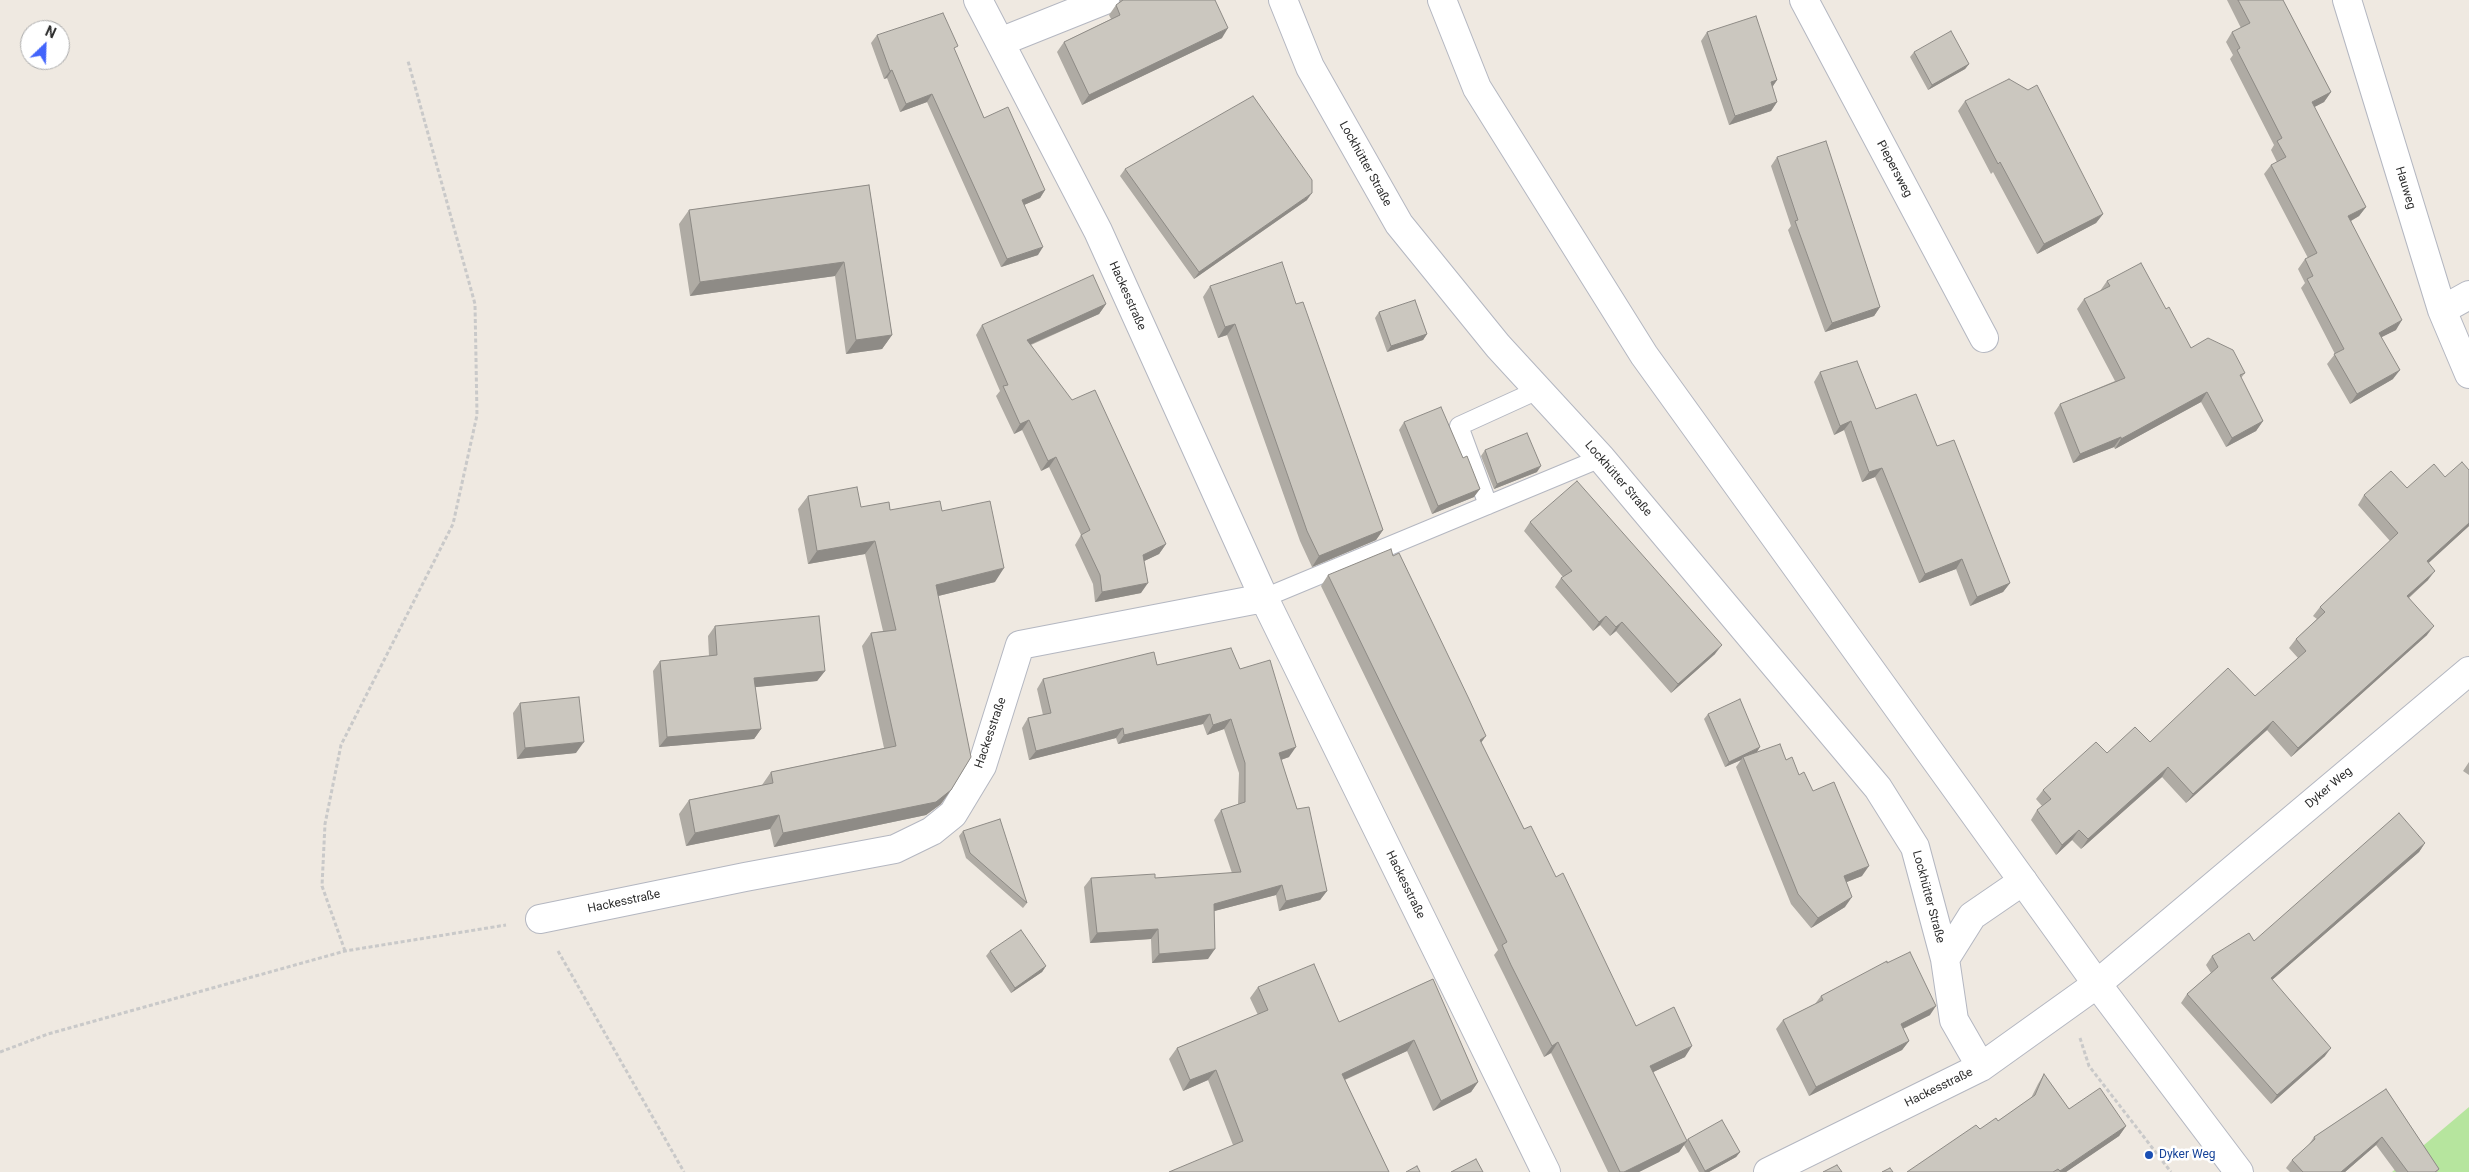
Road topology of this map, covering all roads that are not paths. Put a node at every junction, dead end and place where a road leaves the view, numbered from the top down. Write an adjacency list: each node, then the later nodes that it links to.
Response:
1 (978, 0): 7 (street, Hackesstraße)
2 (1105, 0): 7 (street)
3 (1283, 0): 12 (street, Lockhütter Straße)
4 (1442, 0): 17 (street)
5 (1804, 0): 10 (street, Piepersweg)
6 (2346, 0): 9 (street, Hauweg)
7 (1000, 42): 15 (street, Hackesstraße)
8 (2469, 295): 9 (street)
9 (2442, 310): 11 (street, Hauweg)
10 (1984, 338)
11 (2469, 374)
12 (1538, 390): 13 (street, Lockhütter Straße); 14 (lane)
13 (1601, 458): 14 (lane); 19 (street, Lockhütter Straße)
14 (1488, 505): 15 (lane)
15 (1264, 598): 18 (street, Hackesstraße); 22 (street, Hackesstraße)
16 (2469, 671): 20 (street, Dyker Weg)
17 (2023, 881): 19 (street, Lockhütter Straße); 20 (street)
18 (540, 919)
19 (1945, 959): 21 (street, Lockhütter Straße)
20 (2097, 984): 21 (street, Hackesstraße); 24 (street)
21 (1981, 1068): 23 (street, Hackesstraße)
22 (1546, 1172)
23 (1768, 1172)
24 (2239, 1172)

